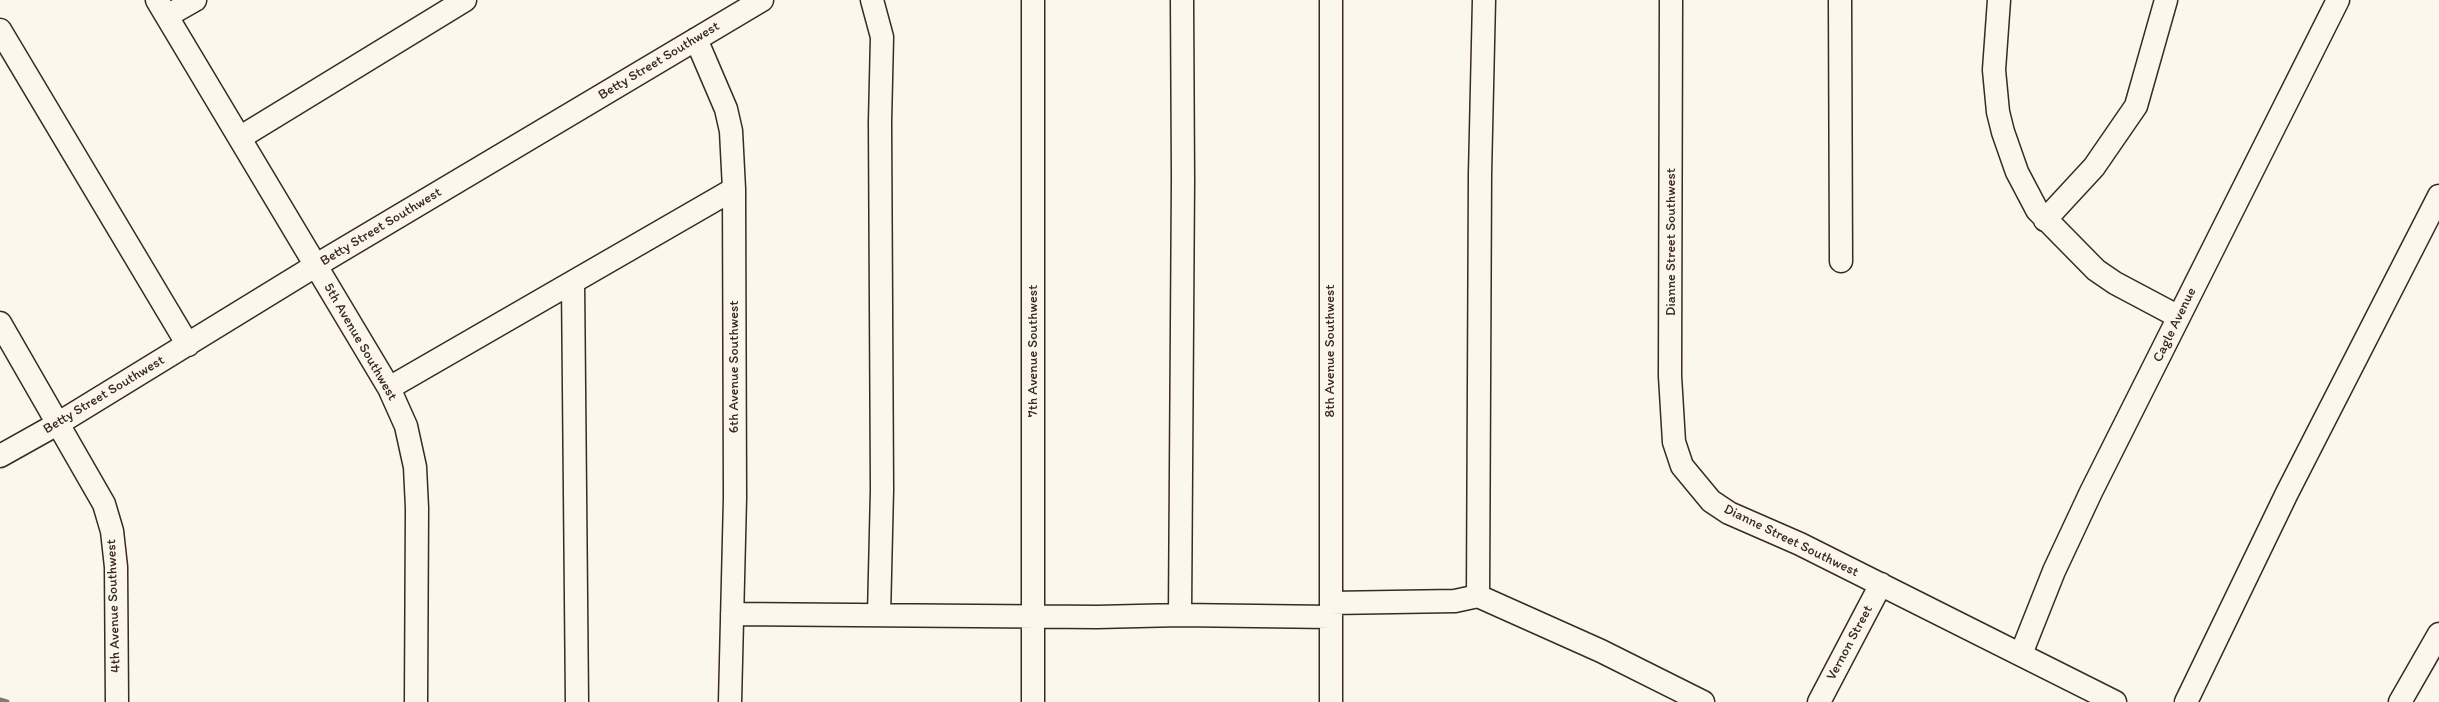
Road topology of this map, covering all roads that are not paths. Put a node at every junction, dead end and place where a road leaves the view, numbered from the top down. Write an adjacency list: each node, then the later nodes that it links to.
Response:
1 (195, 0): 14 (street)
2 (466, 0): 17 (street)
3 (762, 0): 16 (street, Betty Street Southwest)
4 (872, 0): 34 (street)
5 (1033, 0): 35 (street, 7th Avenue Southwest)
6 (1182, 0): 36 (street)
7 (1331, 0): 32 (street, 8th Avenue Southwest)
8 (1484, 0): 31 (street)
9 (1671, 0): 30 (street, Dianne Street Southwest)
10 (1840, 0): 21 (street)
11 (1999, 0): 20 (street)
12 (2166, 0): 20 (street)
13 (2338, 0): 24 (street, Cagle Avenue)
14 (162, 8): 17 (street, 5th Avenue Southwest)
15 (0, 30): 26 (street)
16 (696, 39): 18 (street, 6th Avenue Southwest); 22 (street, Betty Street Southwest)
17 (241, 137): 22 (street, 5th Avenue Southwest)
18 (734, 189): 23 (street); 33 (street, 6th Avenue Southwest)
19 (2439, 196): 48 (street)
20 (2045, 220): 24 (street)
21 (1841, 261)
22 (316, 266): 26 (street, Betty Street Southwest); 27 (street, 5th Avenue Southwest)
23 (573, 282): 27 (street); 41 (street)
24 (2179, 316): 38 (street, Cagle Avenue)
25 (0, 323): 28 (street, 4th Avenue Southwest)
26 (188, 345): 28 (street, Betty Street Southwest)
27 (389, 388): 40 (street, 5th Avenue Southwest)
28 (59, 423): 29 (street, Betty Street Southwest); 39 (street, 4th Avenue Southwest)
29 (0, 456)
30 (1881, 584): 38 (street, Dianne Street Southwest); 46 (street, Vernon Street)
31 (1478, 596): 32 (street); 45 (street)
32 (1331, 610): 36 (street); 44 (street, 8th Avenue Southwest)
33 (732, 614): 34 (street); 42 (street, 6th Avenue Southwest)
34 (879, 615): 35 (street)
35 (1035, 615): 36 (street); 43 (street, 7th Avenue Southwest)
36 (1180, 615)
37 (2439, 634): 49 (street)
38 (2021, 654): 47 (street, Dianne Street Southwest)
39 (117, 702)
40 (416, 702)
41 (577, 702)
42 (730, 702)
43 (1033, 702)
44 (1331, 702)
45 (1703, 702)
46 (1819, 702)
47 (2115, 702)
48 (2186, 702)
49 (2400, 702)

